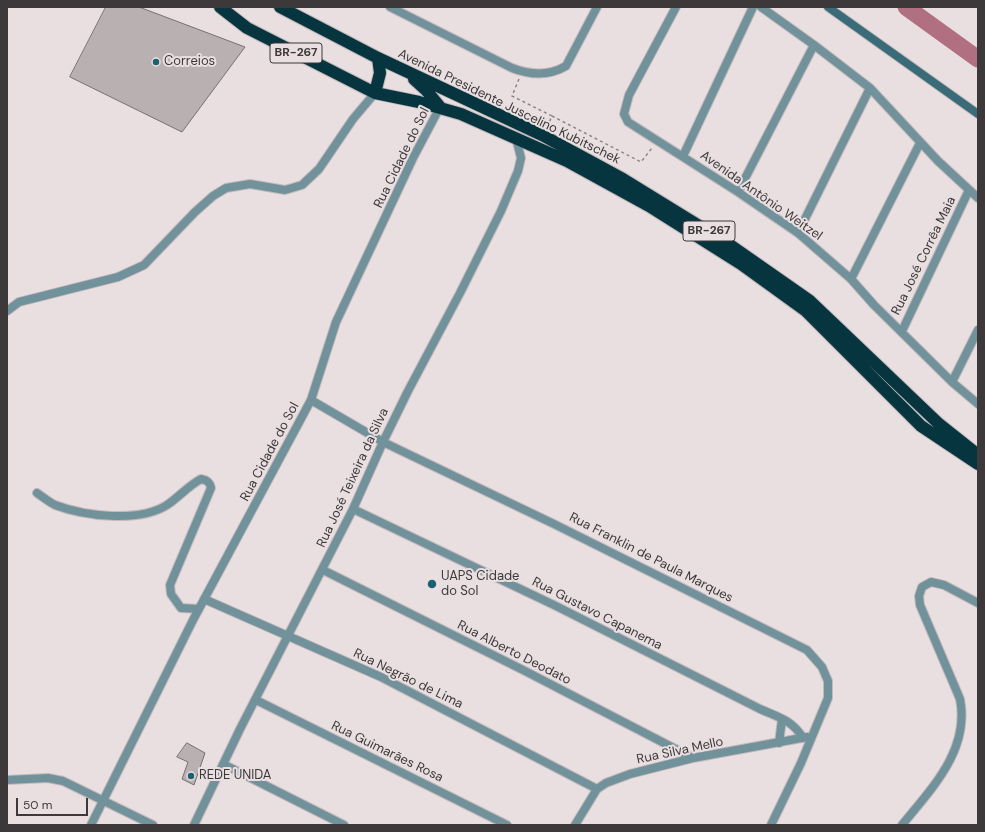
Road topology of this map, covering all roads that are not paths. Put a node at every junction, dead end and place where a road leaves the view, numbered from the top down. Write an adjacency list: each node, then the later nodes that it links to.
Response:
1 (220, 7): 9 (highway, Avenida Presidente Juscelino Kubitschek / BR-267)
2 (280, 7): 11 (highway, Avenida Presidente Juscelino Kubitschek / BR-267)
3 (390, 7): 4 (street)
4 (597, 7)
5 (676, 7): 19 (street, Avenida Antônio Weitzel)
6 (753, 7): 19 (street)
7 (761, 7): 10 (street)
8 (828, 7): 16 (main road)
9 (234, 12): 14 (highway, Avenida Presidente Juscelino Kubitschek / BR-267)
10 (814, 45): 13 (street); 21 (street)
11 (378, 58): 12 (highway, Avenida Presidente Juscelino Kubitschek / BR-267); 14 (highway)
12 (400, 69): 15 (highway); 32 (highway, Avenida Presidente Juscelino Kubitschek / BR-267)
13 (870, 88): 18 (street); 23 (street)
14 (375, 93): 15 (highway, Avenida Presidente Juscelino Kubitschek / BR-267); 25 (street)
15 (440, 107): 17 (highway, Avenida Presidente Juscelino Kubitschek / BR-267); 29 (street, Rua Cidade do Sol)
16 (978, 114)
17 (516, 138): 31 (street, Rua José Teixeira da Silva); 33 (highway, Avenida Presidente Juscelino Kubitschek / BR-267)
18 (920, 143): 20 (street); 24 (street)
19 (682, 156): 21 (street, Avenida Antônio Weitzel)
20 (969, 190): 22 (street); 27 (street, Rua José Corrêa Maia)
21 (738, 192): 23 (street, Avenida Antônio Weitzel)
22 (978, 198)
23 (798, 233): 24 (street, Avenida Antônio Weitzel)
24 (851, 279): 27 (street, Avenida Antônio Weitzel)
25 (7, 311)
26 (978, 330): 28 (street)
27 (902, 331): 28 (street, Avenida Antônio Weitzel)
28 (952, 382): 30 (street, Avenida Antônio Weitzel)
29 (311, 400): 31 (street, Rua Franklin de Paula Marques); 37 (street, Rua Cidade do Sol)
30 (978, 404)
31 (383, 442): 35 (street, Rua José Teixeira da Silva); 43 (street, Rua Franklin de Paula Marques)
32 (978, 455)
33 (978, 464)
34 (37, 493): 39 (street)
35 (353, 509): 36 (street, Rua José Teixeira da Silva); 42 (street, Rua Gustavo Capanema)
36 (323, 570): 40 (street, Rua José Teixeira da Silva); 46 (street, Rua Alberto Deodato)
37 (204, 599): 39 (street, Rua Cidade do Sol); 40 (street, Rua Negrão de Lima)
38 (978, 603): 58 (street)
39 (199, 609): 50 (street, Rua Cidade do Sol)
40 (288, 636): 41 (street, Rua José Teixeira da Silva); 49 (street, Rua Negrão de Lima)
41 (256, 700): 47 (street, Rua José Teixeira da Silva); 55 (street, Rua Guimarães Rosa)
42 (782, 719): 44 (street, Rua Gustavo Capanema); 45 (street)
43 (812, 736): 44 (street, Rua Silva Mello); 57 (street, Rua Franklin de Paula Marques)
44 (803, 738): 45 (street, Rua Silva Mello)
45 (779, 743): 46 (street, Rua Silva Mello)
46 (693, 758): 49 (street, Rua Silva Mello)
47 (223, 764): 53 (street, Rua José Teixeira da Silva); 54 (street)
48 (7, 780): 50 (street)
49 (597, 789): 56 (street)
50 (104, 801): 51 (street); 52 (street)
51 (92, 825)
52 (153, 825)
53 (194, 825)
54 (344, 825)
55 (506, 825)
56 (575, 825)
57 (771, 825)
58 (902, 825)

